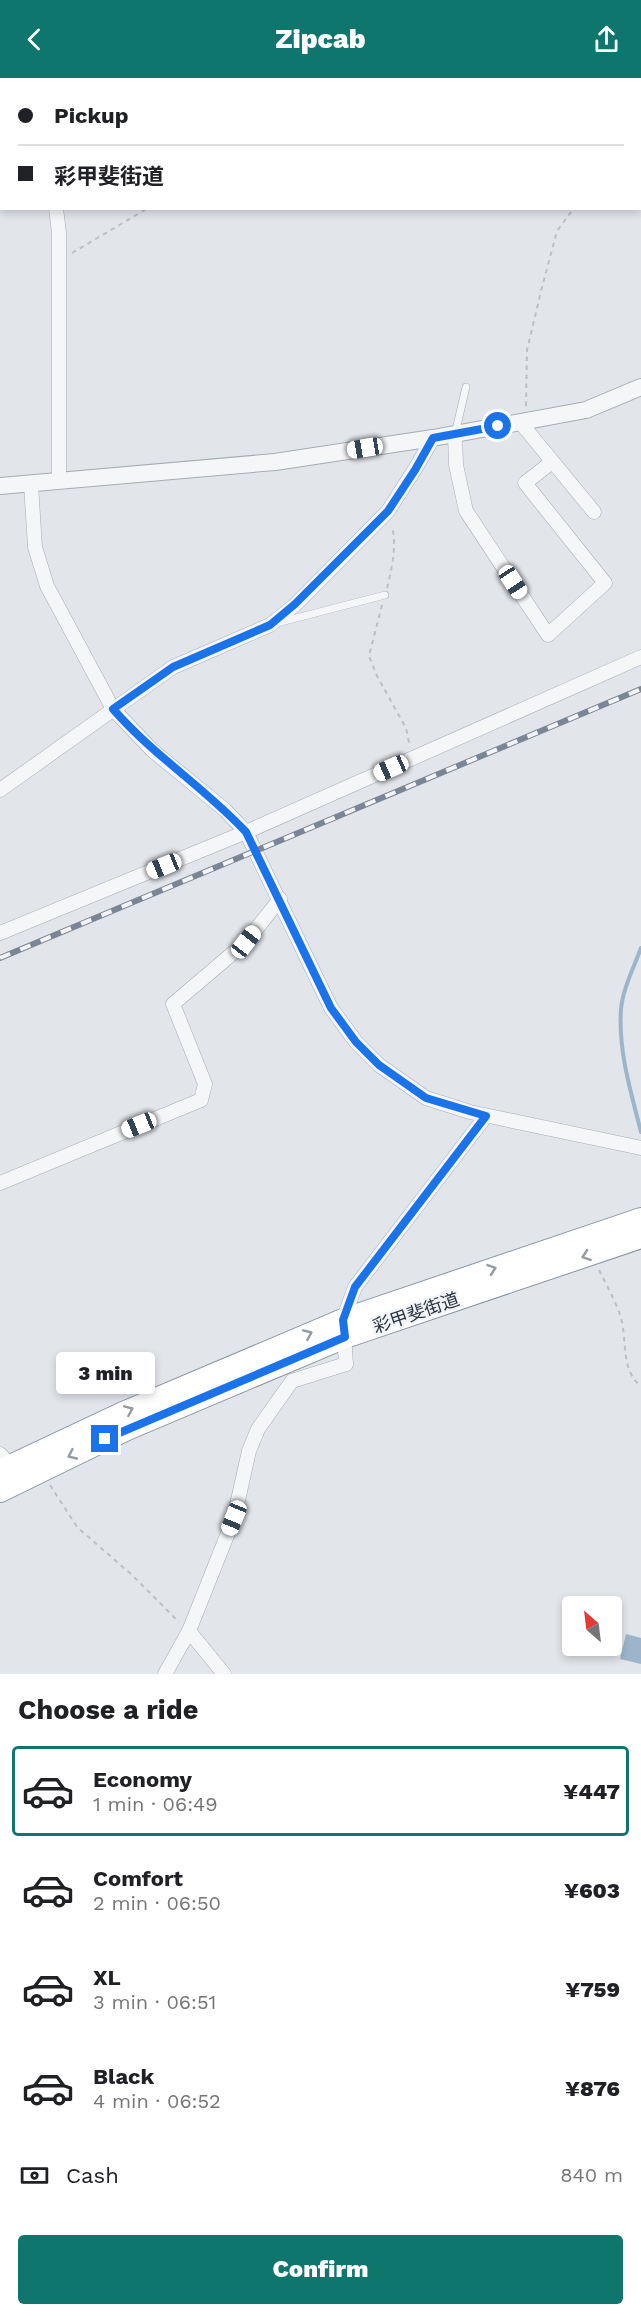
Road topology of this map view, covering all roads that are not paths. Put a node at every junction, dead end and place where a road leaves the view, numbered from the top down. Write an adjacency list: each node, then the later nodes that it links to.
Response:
1 (56, 210): 8 (street)
2 (466, 387): 5 (lane)
3 (641, 387): 4 (street)
4 (523, 421): 5 (street); 7 (street)
5 (455, 434): 6 (street); 7 (street)
6 (433, 438): 8 (street); 13 (street)
7 (552, 462): 11 (street)
8 (59, 481): 9 (street)
9 (31, 484): 10 (street); 15 (street)
10 (0, 486)
11 (594, 512)
12 (385, 595): 13 (lane)
13 (270, 625): 15 (street)
14 (641, 657): 17 (street)
15 (113, 709): 16 (street); 17 (street)
16 (0, 790)
17 (246, 832): 18 (street); 19 (street)
18 (280, 899): 20 (street); 22 (street)
19 (0, 933)
20 (486, 1116): 21 (street); 25 (street)
21 (638, 1148)
22 (0, 1183)
23 (641, 1219): 25 (highway, 彩甲斐街道, one-way to 23)
24 (641, 1237): 25 (highway, 彩甲斐街道, one-way to 25)
25 (344, 1329): 26 (highway, 彩甲斐街道); 28 (street)
26 (15, 1468): 27 (highway, 彩甲斐街道)
27 (0, 1491)
28 (189, 1631): 29 (street); 30 (street)
29 (165, 1674)
30 (224, 1674)

